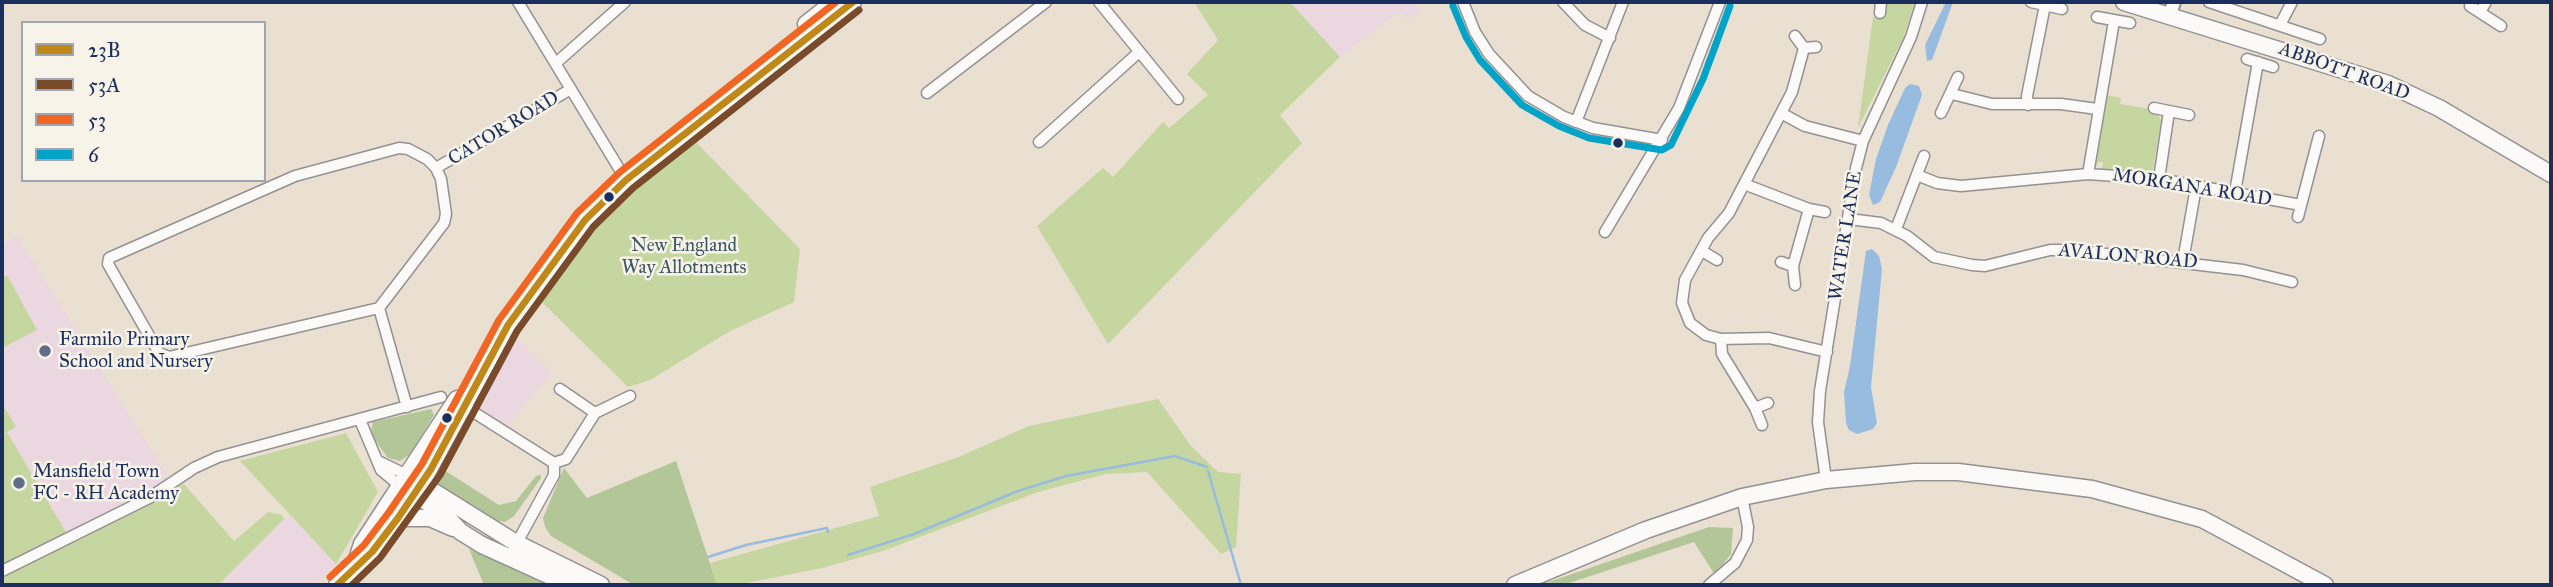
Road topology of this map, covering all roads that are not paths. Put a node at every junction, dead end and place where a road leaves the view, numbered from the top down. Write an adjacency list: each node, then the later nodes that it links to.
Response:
1 (517, 2): 35 (street)
2 (625, 2): 35 (street)
3 (834, 2): 38 (main road)
4 (853, 2): 38 (main road)
5 (1046, 2): 40 (street)
6 (1099, 2): 34 (street)
7 (1463, 2): 50 (street)
8 (1563, 2): 30 (street)
9 (1623, 2): 30 (street)
10 (1720, 2): 52 (street)
11 (1881, 2): 23 (street)
12 (1922, 2): 53 (street, WATER LANE)
13 (2031, 2): 18 (street)
14 (2124, 2): 20 (main road, ABBOTT ROAD)
15 (2209, 2): 27 (street)
16 (2292, 2): 27 (street)
17 (2486, 2): 22 (street)
18 (2045, 5): 21 (street); 43 (street)
19 (2469, 6): 22 (street)
20 (2172, 8): 58 (main road, ABBOTT ROAD)
21 (2062, 9)
22 (2480, 12): 28 (street)
23 (1880, 13)
24 (2097, 17): 25 (street)
25 (2114, 21): 26 (street); 45 (street)
26 (2130, 23)
27 (2280, 25): 31 (street)
28 (2501, 26)
29 (1795, 36): 32 (street)
30 (1610, 38): 50 (street)
31 (2320, 39)
32 (1804, 47): 33 (street); 47 (street)
33 (1816, 47)
34 (1138, 53): 42 (street); 54 (street)
35 (556, 63): 39 (street)
36 (2273, 67): 64 (street)
37 (1958, 77): 41 (street)
38 (736, 85): 60 (main road)
39 (571, 89): 56 (street, CATOR ROAD); 60 (street)
40 (927, 93)
41 (1952, 94): 43 (street); 48 (street)
42 (1178, 99)
43 (2028, 105): 45 (street)
44 (2154, 108): 46 (street)
45 (2097, 109): 57 (street)
46 (2169, 111): 49 (street); 61 (street)
47 (1781, 113): 53 (street); 62 (street)
48 (1941, 113)
49 (2189, 115)
50 (1576, 122): 52 (street)
51 (2319, 136): 65 (street, MORGANA ROAD)
52 (1662, 140): 71 (street)
53 (1863, 141): 69 (street, WATER LANE)
54 (1039, 142)
55 (1924, 156): 59 (street)
56 (436, 169): 79 (street); 79 (street)
57 (2088, 174): 59 (street, MORGANA ROAD); 61 (street, MORGANA ROAD)
58 (2551, 174)
59 (1917, 175): 70 (street)
60 (624, 176): 84 (main road)
61 (2159, 179): 63 (street, MORGANA ROAD)
62 (1744, 184): 66 (street); 72 (street)
63 (2196, 187): 64 (street, MORGANA ROAD); 74 (street)
64 (2235, 192): 65 (street, MORGANA ROAD)
65 (2301, 205): 68 (street, MORGANA ROAD)
66 (1809, 209): 67 (street); 76 (street)
67 (1825, 212)
68 (2298, 217)
69 (1849, 219): 70 (street, AVALON ROAD); 81 (street, WATER LANE)
70 (1896, 229): 74 (street, AVALON ROAD)
71 (1605, 232)
72 (1702, 251): 73 (street); 80 (street)
73 (1717, 260)
74 (2183, 261): 77 (street, AVALON ROAD)
75 (1781, 262): 76 (street)
76 (1793, 266): 78 (street)
77 (2292, 282)
78 (1795, 285)
79 (379, 308): 86 (street)
80 (1721, 340): 81 (street); 87 (street)
81 (1826, 352): 92 (street, WATER LANE)
82 (560, 389): 88 (street)
83 (630, 396): 88 (street)
84 (453, 402): 86 (street); 91 (street); 93 (main road)
85 (1768, 403): 87 (street)
86 (407, 407): 89 (street)
87 (1755, 408): 90 (street)
88 (595, 413): 91 (street)
89 (360, 419): 93 (street); 99 (street)
90 (1762, 425)
91 (554, 463): 97 (street)
92 (1826, 480): 94 (main road); 105 (main road)
93 (411, 485): 95 (main road); 96 (main road); 97 (main road); 98 (main road)
94 (1742, 497): 103 (main road); 104 (street)
95 (398, 518): 96 (main road); 98 (main road)
96 (461, 532): 97 (main road)
97 (512, 550): 101 (main road); 102 (main road)
98 (354, 569): 100 (main road)
99 (2, 571)
100 (337, 585)
101 (570, 585)
102 (601, 585)
103 (1516, 585)
104 (1709, 585)
105 (2325, 585)

